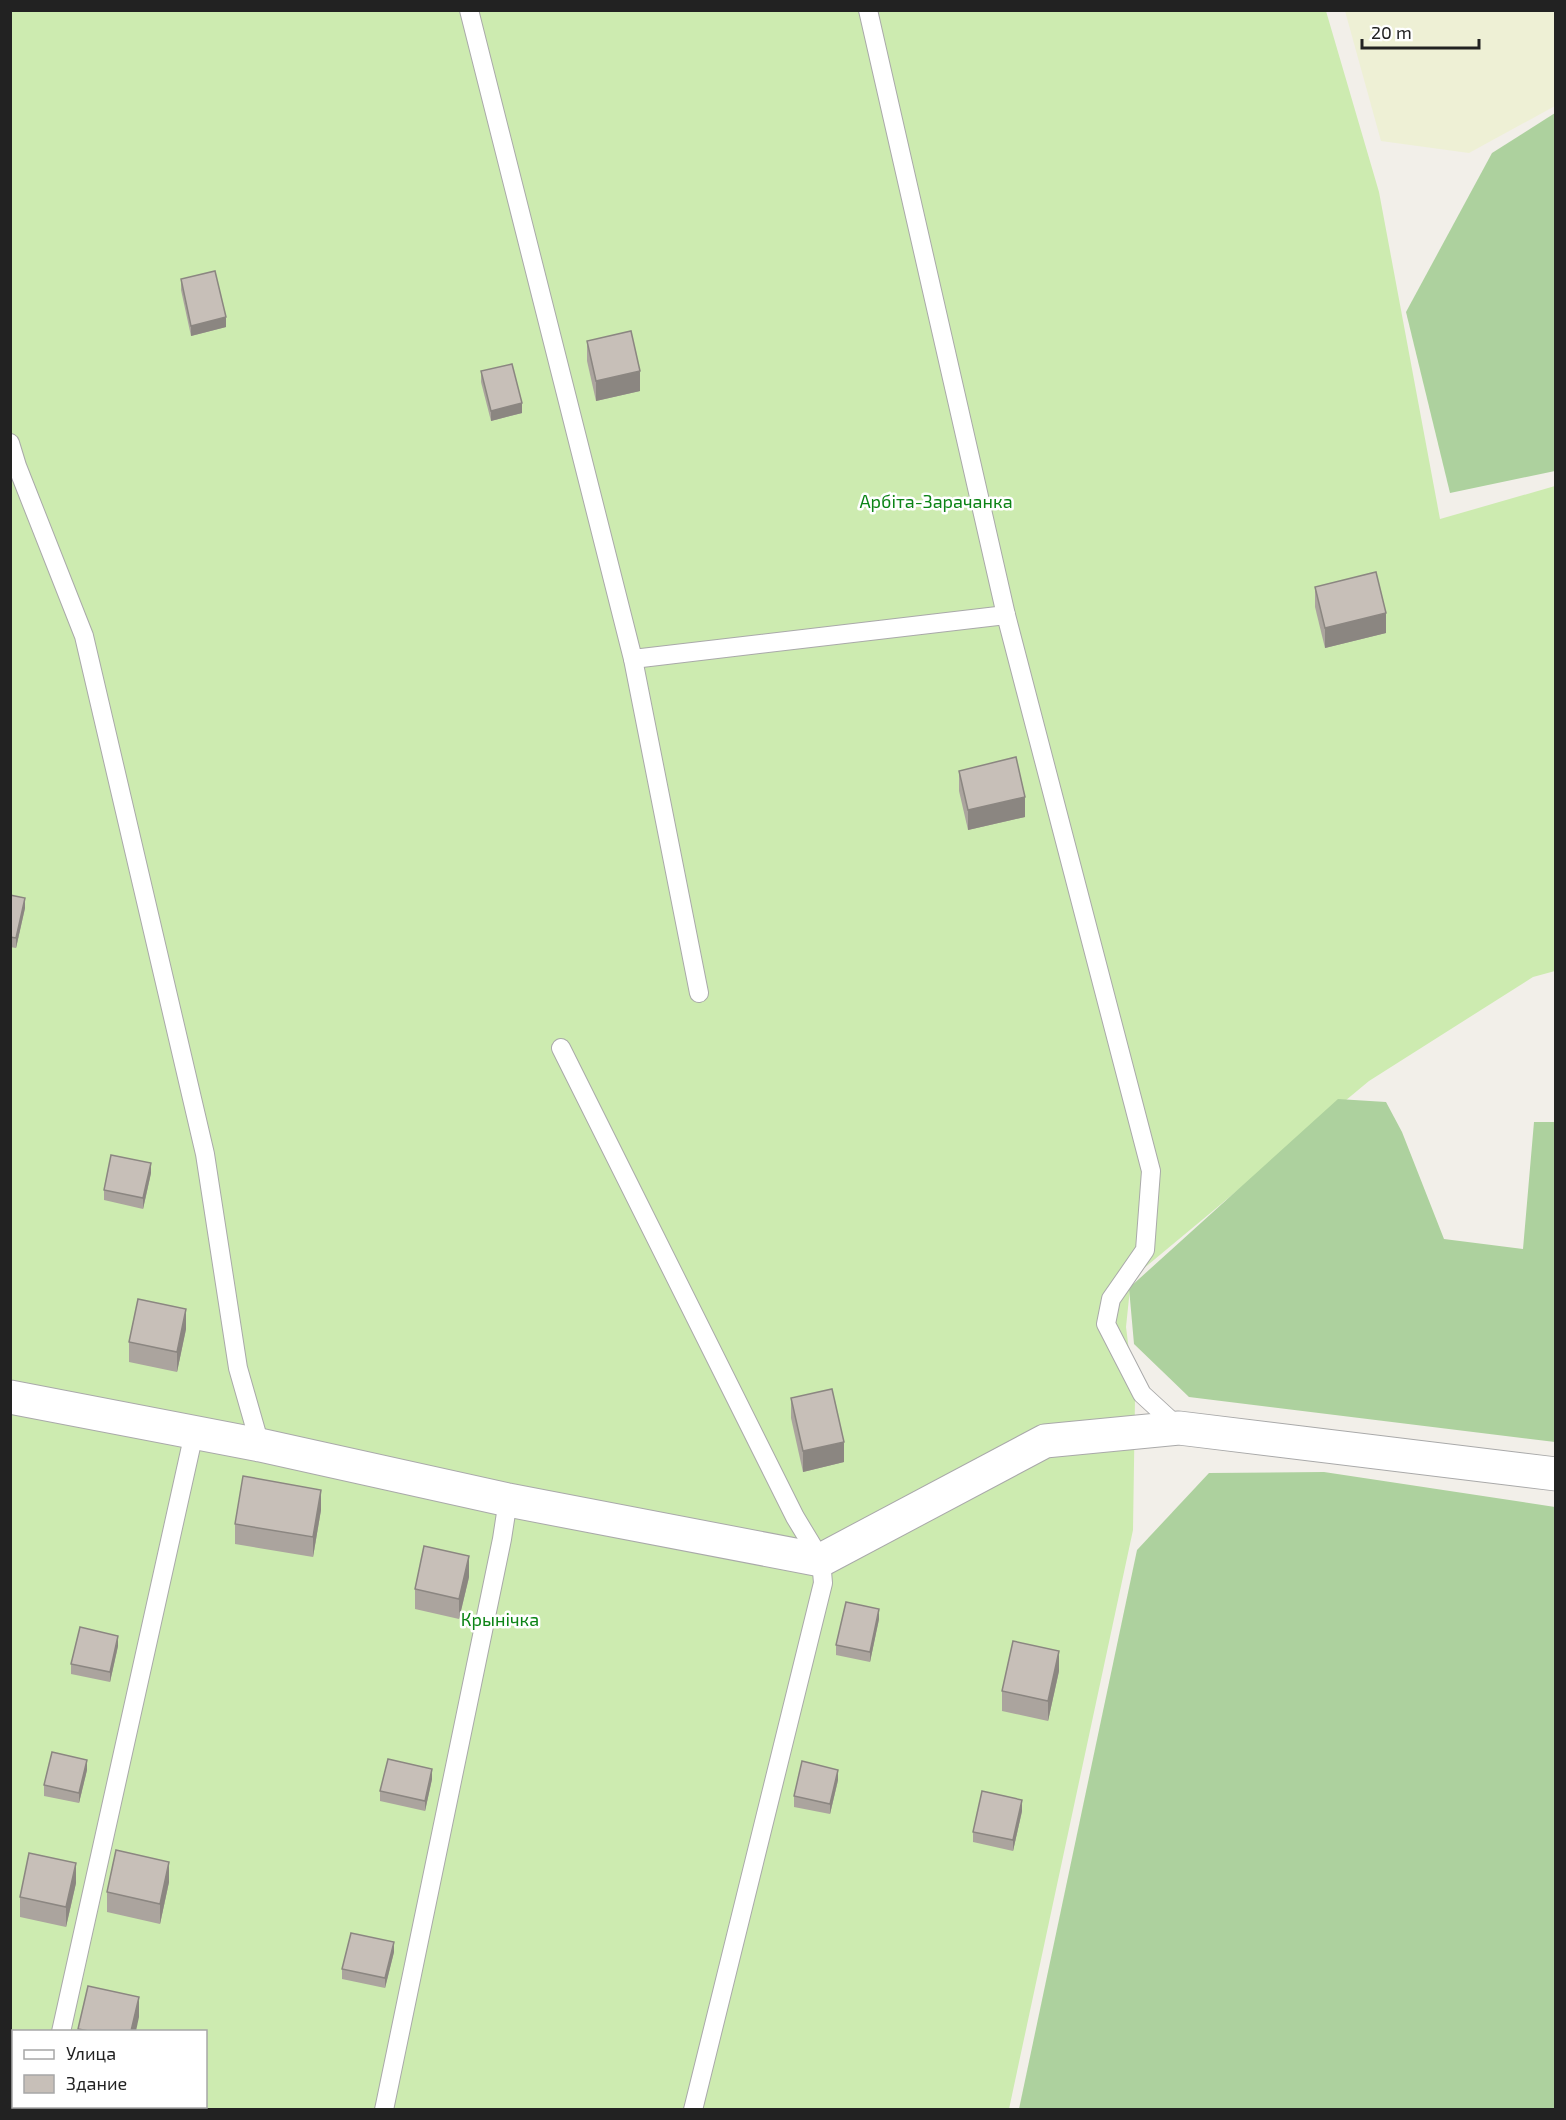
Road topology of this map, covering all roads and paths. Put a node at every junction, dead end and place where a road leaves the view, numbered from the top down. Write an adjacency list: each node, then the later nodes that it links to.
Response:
1 (469, 10): 5 (lane)
2 (868, 10): 4 (lane)
3 (10, 443): 11 (lane)
4 (1006, 615): 5 (lane); 9 (lane)
5 (633, 659): 6 (lane)
6 (699, 993)
7 (561, 1048): 14 (lane)
8 (10, 1397): 10 (street)
9 (1179, 1428): 12 (street); 14 (street)
10 (194, 1433): 11 (street); 15 (lane)
11 (260, 1445): 13 (street)
12 (1556, 1474)
13 (508, 1500): 14 (street); 16 (lane)
14 (821, 1560): 17 (lane)
15 (61, 2030)
16 (384, 2109)
17 (693, 2109)

